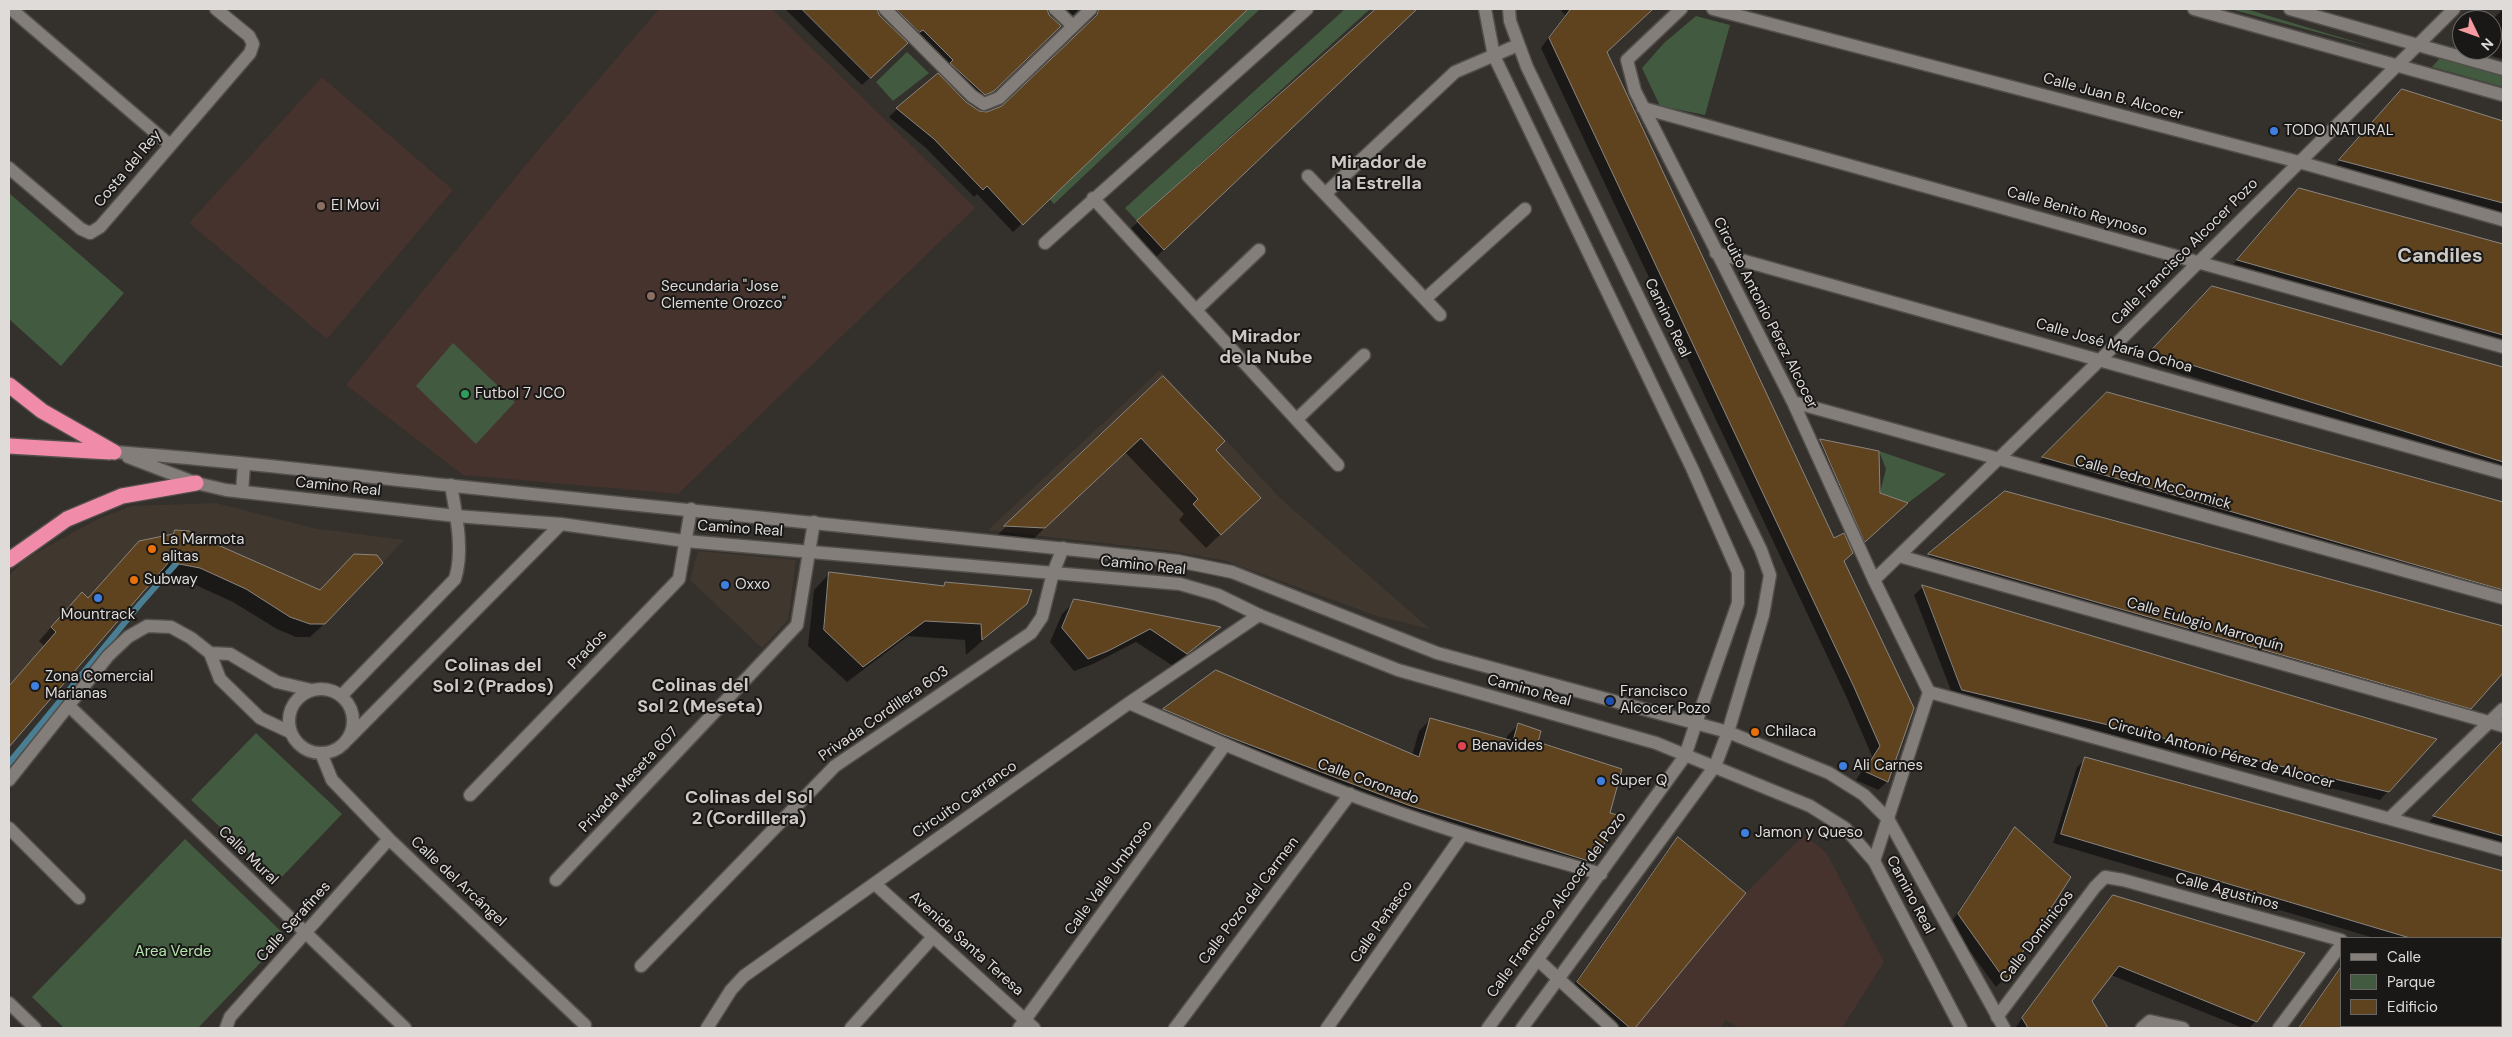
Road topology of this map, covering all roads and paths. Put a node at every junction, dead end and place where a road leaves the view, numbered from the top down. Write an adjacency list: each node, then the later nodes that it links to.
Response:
1 (11, 9): 22 (street)
2 (216, 9): 22 (street, Costa del Rey)
3 (885, 9): 14 (street)
4 (1055, 9): 14 (street)
5 (1091, 9): 14 (street)
6 (1307, 9): 27 (street)
7 (1485, 9): 17 (street)
8 (1509, 9): 15 (street, Camino Real)
9 (1681, 9): 21 (street, Circuito Antonio Pérez Alcocer)
10 (1714, 9): 23 (street, Calle Juan B. Alcocer)
11 (2194, 9): 18 (street)
12 (2290, 9): 16 (street)
13 (2454, 9): 16 (street, Calle Francisco Alcocer Pozo)
14 (1073, 26)
15 (1518, 45): 17 (street); 76 (street, Camino Real)
16 (2418, 45): 18 (street, Calle Francisco Alcocer Pozo); 19 (street)
17 (1494, 56): 26 (street); 73 (street)
18 (2398, 65): 20 (street); 23 (street, Calle Francisco Alcocer Pozo)
19 (2503, 68)
20 (2503, 95)
21 (1643, 108): 32 (street, Circuito Antonio Pérez Alcocer); 33 (street, Calle Benito Reynoso)
22 (170, 145): 24 (street, Costa del Rey)
23 (2299, 162): 29 (street, Calle Juan B. Alcocer); 33 (street, Calle Francisco Alcocer Pozo)
24 (9, 168)
25 (1308, 176): 26 (street)
26 (1326, 193): 34 (street)
27 (1093, 198): 30 (street); 35 (street)
28 (1525, 209): 34 (street)
29 (2503, 220)
30 (1045, 243)
31 (1259, 250): 35 (street)
32 (1716, 253): 39 (street, Calle José María Ochoa); 41 (street, Circuito Antonio Pérez Alcocer)
33 (2198, 263): 37 (street, Calle Benito Reynoso); 39 (street, Calle Francisco Alcocer Pozo)
34 (1425, 299): 36 (street)
35 (1196, 310): 42 (street)
36 (1440, 315)
37 (2503, 347)
38 (1364, 355): 42 (street)
39 (2101, 359): 45 (street, Calle Francisco Alcocer Pozo); 48 (street, Calle José María Ochoa)
40 (11, 384): 44 (highway)
41 (1793, 402): 45 (street, Calle Pedro McCormick); 62 (street, Circuito Antonio Pérez Alcocer)
42 (1297, 419): 47 (street)
43 (9, 446): 44 (highway)
44 (114, 452): 46 (street, Camino Real); 49 (street, Camino Real)
45 (2000, 457): 59 (street, Calle Francisco Alcocer Pozo); 63 (street, Calle Pedro McCormick)
46 (244, 465): 50 (street, Camino Real); 51 (street)
47 (1338, 465)
48 (2503, 473)
49 (196, 483): 51 (street, Camino Real); 60 (highway)
50 (452, 485): 52 (street, Camino Real); 53 (street)
51 (242, 492): 53 (street, Camino Real)
52 (691, 509): 54 (street, Camino Real); 56 (street, Prados)
53 (456, 516): 55 (street, Camino Real); 68 (street)
54 (814, 522): 57 (street, Camino Real); 58 (street, Privada Meseta 607)
55 (561, 524): 56 (street, Camino Real); 77 (street)
56 (685, 541): 58 (street, Camino Real); 84 (street, Prados)
57 (1063, 548): 61 (street, Privada Cordillera 603); 73 (street, Camino Real)
58 (808, 550): 61 (street, Camino Real); 94 (street, Privada Meseta 607)
59 (1899, 556): 62 (street, Calle Francisco Alcocer Pozo); 72 (street, Calle Eulogio Marroquín)
60 (9, 560)
61 (1053, 573): 64 (street, Camino Real); 102 (street, Privada Cordillera 603)
62 (1874, 580): 67 (street)
63 (2503, 598)
64 (1259, 615): 69 (street, Circuito Carranco); 80 (street, Camino Real)
65 (210, 653): 66 (street); 70 (street); 75 (street)
66 (312, 690): 68 (street); 75 (street)
67 (1929, 692): 85 (street, Circuito Antonio Pérez de Alcocer); 86 (street)
68 (341, 696): 77 (street)
69 (1129, 703): 78 (street, Calle Coronado); 95 (street, Circuito Carranco)
70 (69, 706): 82 (street); 97 (street, Calle Mural)
71 (2503, 709): 72 (street)
72 (2490, 722): 74 (street, Calle Eulogio Marroquín); 85 (street)
73 (1696, 723): 76 (street, Camino Real); 80 (street, Calle Francisco Alcocer del Pozo)
74 (2503, 726)
75 (290, 732): 79 (street)
76 (1728, 732): 81 (street); 86 (street, Camino Real)
77 (347, 740): 79 (street)
78 (1225, 745): 83 (street, Calle Coronado); 107 (street, Calle Valle Umbroso)
79 (321, 753): 89 (street, Calle del Arcángel)
80 (1685, 756): 81 (street, Camino Real); 92 (street, Calle Francisco Alcocer del Pozo)
81 (1715, 766): 91 (street, Camino Real); 103 (street)
82 (9, 780)
83 (1350, 794): 88 (street, Calle Coronado); 113 (street, Calle Pozo del Carmen)
84 (470, 795)
85 (2391, 817): 90 (street, Circuito Antonio Pérez de Alcocer)
86 (1888, 819): 91 (street); 105 (street, Camino Real)
87 (9, 828): 96 (street)
88 (1463, 834): 92 (street, Calle Coronado); 114 (street, Calle Peñasco)
89 (390, 839): 97 (street, Calle Serafines); 106 (street, Calle del Arcángel)
90 (2503, 850)
91 (1874, 861): 118 (street, Camino Real)
92 (1601, 874): 101 (street, Calle Francisco Alcocer del Pozo)
93 (2105, 877): 99 (street, Calle Agustinos); 105 (street, Calle Dominicos)
94 (556, 880)
95 (875, 884): 98 (street, Avenida Santa Teresa); 111 (street, Circuito Carranco)
96 (79, 898)
97 (304, 933): 109 (street, Calle Serafines); 110 (street, Calle Mural)
98 (933, 937): 107 (street, Avenida Santa Teresa); 112 (street)
99 (2340, 940)
100 (2340, 946): 121 (street)
101 (1538, 960): 103 (street); 115 (street, Calle Francisco Alcocer del Pozo)
102 (641, 966)
103 (1558, 978): 116 (street); 117 (street)
104 (9, 1002): 108 (street)
105 (2000, 1023)
106 (585, 1025)
107 (1026, 1026)
108 (35, 1028)
109 (226, 1028)
110 (405, 1028)
111 (707, 1028)
112 (851, 1028)
113 (1175, 1028)
114 (1327, 1028)
115 (1488, 1028)
116 (1522, 1028)
117 (1612, 1028)
118 (1961, 1028)
119 (2142, 1028): 120 (street)
120 (2183, 1028)
121 (2279, 1028)

